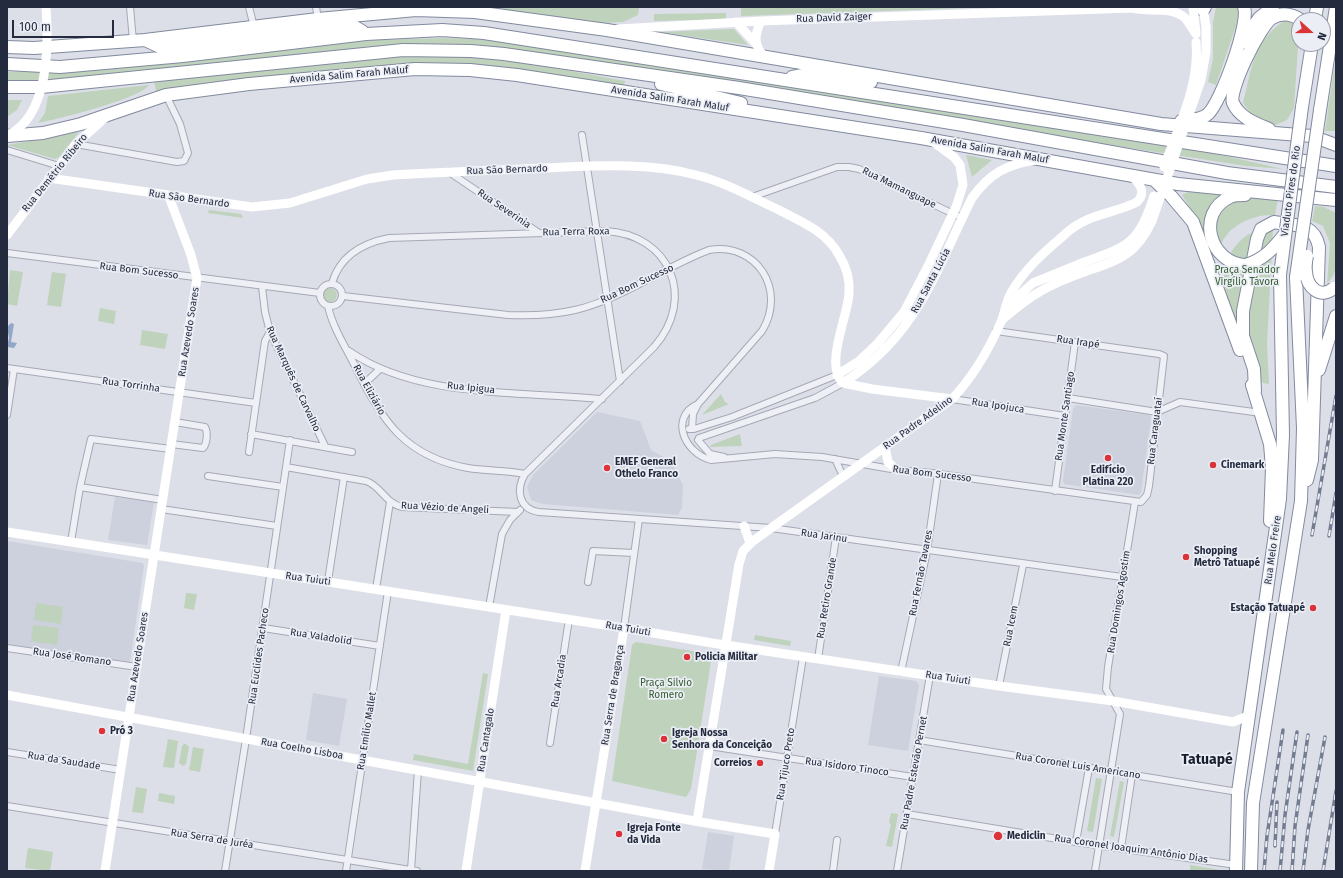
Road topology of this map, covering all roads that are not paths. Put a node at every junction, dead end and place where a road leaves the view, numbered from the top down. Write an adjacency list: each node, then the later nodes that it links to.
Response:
1 (46, 7): 23 (street)
2 (130, 7): 20 (street)
3 (249, 7): 15 (street)
4 (1133, 7): 12 (street, Rua David Zaiger); 18 (street, Rua David Zaiger)
5 (1244, 7): 24 (highway)
6 (1272, 7): 24 (highway)
7 (1336, 7): 14 (highway, Viaduto Pires do Rio)
8 (1201, 8): 18 (street); 69 (street, bridge)
9 (416, 9): 10 (highway); 16 (highway)
10 (317, 13): 15 (highway)
11 (1291, 16): 38 (highway)
12 (761, 21): 13 (street, Rua David Zaiger); 21 (street)
13 (736, 22): 16 (street, Rua David Zaiger); 21 (street)
14 (1334, 24): 59 (highway, Viaduto Pires do Rio, bridge)
15 (254, 27): 19 (highway)
16 (607, 30): 26 (highway)
17 (366, 34): 19 (highway); 28 (highway); 30 (highway)
18 (1196, 38): 69 (street, bridge)
19 (146, 40): 20 (highway)
20 (133, 41): 23 (highway)
21 (756, 44): 26 (street)
22 (7, 47): 23 (highway)
23 (48, 47): 28 (street)
24 (1238, 51): 37 (highway)
25 (1311, 52): 66 (highway, Viaduto Pires do Rio, bridge)
26 (763, 55): 31 (highway)
27 (7, 64): 28 (highway)
28 (45, 67): 32 (street)
29 (590, 67): 32 (highway, Avenida Salim Farah Maluf); 36 (highway); 55 (highway, Avenida Salim Farah Maluf)
30 (786, 80): 31 (highway); 49 (highway)
31 (922, 83): 37 (highway)
32 (41, 87): 33 (highway, Avenida Salim Farah Maluf); 39 (street)
33 (7, 88)
34 (166, 94): 35 (highway, Avenida Salim Farah Maluf); 36 (highway, Avenida Salim Farah Maluf); 44 (street)
35 (108, 116): 39 (highway, Avenida Salim Farah Maluf); 44 (street, Rua Demétrio Ribeiro)
36 (835, 124): 43 (highway, Avenida Salim Farah Maluf)
37 (1160, 124): 38 (highway)
38 (1276, 132): 41 (highway)
39 (7, 135)
40 (582, 135): 50 (street)
41 (1312, 136): 42 (highway); 45 (highway)
42 (1336, 136)
43 (931, 140): 47 (highway, Avenida Salim Farah Maluf); 61 (street, Rua Santa Lúcia)
44 (76, 144): 48 (street, Rua Demétrio Ribeiro)
45 (1336, 145)
46 (7, 150): 48 (street)
47 (1040, 159): 52 (highway, Avenida Salim Farah Maluf); 62 (street, Rua Santa Lúcia)
48 (59, 166): 53 (street, Rua Demétrio Ribeiro)
49 (1336, 166)
50 (587, 167): 51 (street, Rua São Bernardo); 58 (street, Rua São Bernardo); 64 (street)
51 (449, 172): 57 (street, Rua São Bernardo); 65 (street, Rua Severinia)
52 (1131, 175): 54 (highway, Avenida Salim Farah Maluf); 83 (street, Rua Padre Adelino)
53 (49, 178): 57 (street, Rua São Bernardo); 63 (street, Rua Demétrio Ribeiro)
54 (1154, 180): 56 (highway, Avenida Salim Farah Maluf); 103 (highway)
55 (1336, 186)
56 (1256, 191): 60 (highway, Avenida Salim Farah Maluf); 66 (highway, bridge)
57 (169, 197): 73 (street, Rua Azevedo Soares)
58 (752, 197): 61 (street, Rua Mamanguape); 91 (street, Rua São Bernardo)
59 (1307, 199): 72 (highway, Viaduto Pires do Rio, bridge); 76 (highway, bridge)
60 (1335, 201)
61 (953, 214): 62 (street); 80 (street, Rua Santa Lúcia)
62 (962, 218): 81 (street, Rua Santa Lúcia)
63 (11, 224): 67 (street, Rua Demétrio Ribeiro)
64 (597, 231): 65 (street, Rua Terra Roxa); 70 (street, Rua Terra Roxa); 79 (street)
65 (539, 233): 74 (street, Rua Terra Roxa)
66 (1284, 234): 71 (highway, Viaduto Pires do Rio, bridge)
67 (7, 235)
68 (7, 254): 73 (street, Rua Bom Sucesso)
69 (1083, 268): 83 (street); 85 (street)
70 (669, 269): 79 (street, Rua Bom Sucesso); 98 (street, Rua Terra Roxa); 110 (street, Rua Bom Sucesso)
71 (1280, 275): 152 (highway, Rua Melo Freire)
72 (1296, 277): 141 (highway, Rua Melo Freire)
73 (197, 278): 75 (street, Rua Bom Sucesso); 104 (street, Rua Azevedo Soares)
74 (332, 283): 77 (street); 78 (street)
75 (262, 287): 77 (street, Rua Bom Sucesso); 87 (street, Rua Marquês de Carvalho)
76 (1335, 287)
77 (320, 293): 82 (street)
78 (343, 296): 79 (street, Rua Bom Sucesso); 82 (street)
79 (608, 298): 98 (street)
80 (911, 299): 81 (street); 95 (street, Rua Santa Lúcia)
81 (920, 305): 97 (street, Rua Santa Lúcia)
82 (328, 306): 89 (street, Rua Eliziário)
83 (1005, 309): 85 (street, Rua Padre Adelino)
84 (1336, 316): 99 (highway)
85 (1001, 321): 86 (street, Rua Padre Adelino)
86 (996, 331): 88 (street, Rua Irapé); 107 (street, Rua Padre Adelino)
87 (270, 332): 109 (street); 124 (street, Rua Marquês de Carvalho)
88 (1075, 342): 90 (street, Rua Irapé); 105 (street, Rua Monte Santiago)
89 (347, 350): 94 (street, Rua Ipigua); 101 (street, Rua Eliziário)
90 (1159, 354): 111 (street, Rua Caraguataí)
91 (836, 361): 95 (street); 96 (street, Rua São Bernardo)
92 (7, 368): 93 (street, Rua Torrinha)
93 (14, 369): 104 (street, Rua Torrinha); 114 (street)
94 (380, 369): 101 (street); 106 (street, Rua Ipigua)
95 (846, 369): 96 (street, Rua Santa Lúcia); 97 (street)
96 (837, 375): 100 (street); 108 (street, Rua Santa Lúcia)
97 (853, 377): 100 (street, Rua Santa Lúcia); 102 (street)
98 (620, 381): 106 (street, Rua Terra Roxa)
99 (1316, 381): 103 (highway); 141 (highway)
100 (843, 383): 102 (street, Rua Ipojuca); 112 (street, Rua Santa Lúcia)
101 (364, 384): 133 (street, Rua Eliziário)
102 (860, 387): 107 (street, Rua Ipojuca)
103 (1255, 391): 113 (highway)
104 (180, 392): 109 (street, Rua Torrinha); 116 (street, Rua Azevedo Soares)
105 (1068, 398): 111 (street); 115 (street, Rua Monte Santiago)
106 (602, 399): 133 (street, Rua Terra Roxa)
107 (952, 399): 115 (street, Rua Ipojuca); 125 (street, Rua Padre Adelino)
108 (769, 403): 112 (street); 117 (street, Rua Santa Lúcia)
109 (256, 404): 119 (street)
110 (698, 404): 117 (street, Rua Bom Sucesso); 118 (street, Rua Bom Sucesso)
111 (1157, 412): 113 (street); 143 (street, Rua Caraguataí)
112 (772, 413): 120 (street, Rua Santa Lúcia)
113 (1262, 414): 152 (highway)
114 (7, 415)
115 (1065, 416): 140 (street, Rua Monte Santiago)
116 (175, 422): 123 (street, Rua Azevedo Soares); 123 (street)
117 (693, 429): 118 (street, Rua Santa Lúcia); 120 (street)
118 (684, 432): 122 (street, Rua Bom Sucesso)
119 (251, 434): 121 (street); 126 (street)
120 (698, 439): 122 (street, Rua Santa Lúcia); 128 (street, Rua Bom Sucesso)
121 (290, 440): 124 (street); 131 (street, Rua Euclides Pacheco)
122 (686, 442): 128 (street, Rua Bom Sucesso)
123 (171, 446): 138 (street); 144 (street, Rua Azevedo Soares)
124 (324, 446): 127 (street)
125 (885, 446): 130 (street, Rua Padre Adelino); 132 (street)
126 (249, 452)
127 (352, 452)
128 (729, 458): 129 (street, Rua Bom Sucesso)
129 (836, 459): 130 (street, Rua Bom Sucesso); 136 (street)
130 (861, 463): 132 (street, Rua Bom Sucesso); 136 (street, Rua Padre Adelino)
131 (286, 467): 137 (street, Rua Vézio de Angeli); 139 (street, Rua Euclides Pacheco)
132 (897, 470): 134 (street, Rua Bom Sucesso)
133 (525, 474): 145 (street)
134 (938, 474): 140 (street, Rua Bom Sucesso); 156 (street, Rua Fernão Tavares)
135 (208, 476): 139 (street)
136 (843, 476): 150 (street, Rua Padre Adelino)
137 (344, 477): 142 (street, Rua Vézio de Angeli); 162 (street)
138 (80, 487): 144 (street); 154 (street)
139 (283, 487): 148 (street, Rua Euclides Pacheco)
140 (1055, 491): 143 (street, Rua Bom Sucesso)
141 (1301, 501): 222 (highway, Rua Melo Freire)
142 (390, 502): 146 (street, Rua Vézio de Angeli); 164 (street)
143 (1135, 502): 161 (street, Rua Domingos Agostim)
144 (162, 504): 148 (street); 158 (street, Rua Azevedo Soares)
145 (525, 506): 146 (street); 147 (street, Rua Jarinu)
146 (518, 512): 166 (street)
147 (639, 519): 149 (street, Rua Jarinu); 157 (street, Rua Serra de Bragança)
148 (277, 526): 160 (street, Rua Euclides Pacheco)
149 (744, 526): 150 (street, Rua Jarinu); 155 (street)
150 (771, 528): 153 (street, Rua Jarinu); 155 (street, Rua Padre Adelino)
151 (7, 532): 154 (street, Rua Tuiuti)
152 (1276, 534): 183 (highway, Rua Melo Freire)
153 (836, 538): 156 (street, Rua Jarinu); 175 (street, Rua Retiro Grande)
154 (71, 542): 158 (street, Rua Tuiuti)
155 (750, 543): 171 (street, Rua Padre Adelino)
156 (927, 551): 159 (street, Rua Jarinu); 177 (street, Rua Fernão Tavares)
157 (634, 553): 163 (street); 170 (street, Rua Serra de Bragança)
158 (154, 555): 160 (street, Rua Tuiuti); 176 (street, Rua Azevedo Soares)
159 (1023, 565): 161 (street, Rua Jarinu); 179 (street, Rua Icem)
160 (271, 573): 162 (street, Rua Tuiuti); 169 (street, Rua Euclides Pacheco)
161 (1122, 577): 181 (street, Rua Domingos Agostim)
162 (328, 581): 164 (street, Rua Tuiuti)
163 (588, 582)
164 (376, 589): 165 (street, Rua Tuiuti)
165 (388, 591): 166 (street, Rua Tuiuti); 172 (street, Rua Emílio Mallet)
166 (489, 607): 167 (street, Rua Tuiuti)
167 (506, 610): 168 (street, Rua Tuiuti); 197 (street, Rua Cantagalo)
168 (569, 619): 170 (street, Rua Tuiuti); 186 (street, Rua Arcadia)
169 (263, 628): 172 (street, Rua Valadolid); 184 (street, Rua Euclides Pacheco)
170 (624, 628): 171 (street, Rua Tuiuti); 199 (street, Rua Serra de Bragança)
171 (726, 645): 174 (street, Rua Tuiuti); 187 (street)
172 (380, 646): 190 (street, Rua Emílio Mallet)
173 (7, 648): 176 (street, Rua José Romano)
174 (803, 657): 175 (street, Rua Tuiuti); 189 (street, Rua Tijuco Preto)
175 (818, 659): 177 (street, Rua Tuiuti)
176 (137, 667): 182 (street, Rua Azevedo Soares)
177 (901, 672): 178 (street, Rua Tuiuti)
178 (930, 675): 179 (street, Rua Tuiuti); 185 (street, Rua Padre Estevão Pernet)
179 (999, 686): 181 (street, Rua Tuiuti)
180 (7, 695): 182 (street, Rua Coelho Lisboa)
181 (1113, 701): 183 (street, Rua Tuiuti); 194 (street, Rua Domingos Agostim)
182 (129, 716): 184 (street, Rua Coelho Lisboa); 192 (street, Rua Azevedo Soares)
183 (1248, 716): 198 (highway, Rua Melo Freire)
184 (246, 739): 190 (street, Rua Coelho Lisboa); 206 (street, Rua Euclides Pacheco)
185 (919, 740): 191 (street, Rua Coronel Luis Americano); 196 (street, Rua Padre Estevão Pernet)
186 (550, 743)
187 (710, 746): 189 (street, Rua Isidoro Tinoco); 202 (street)
188 (7, 752): 192 (street, Rua da Saudade)
189 (787, 758): 196 (street, Rua Isidoro Tinoco); 204 (street, Rua Tijuco Preto)
190 (363, 760): 193 (street, Rua Coelho Lisboa); 210 (street, Rua Emílio Mallet)
191 (1089, 768): 194 (street, Rua Coronel Luis Americano); 207 (street)
192 (121, 770): 203 (street, Rua Azevedo Soares)
193 (418, 770): 197 (street, Rua Coelho Lisboa); 212 (street)
194 (1112, 771): 195 (street, Rua Coronel Luis Americano); 208 (street, Rua Domingos Agostim)
195 (1132, 774): 198 (street, Rua Coronel Luis Americano); 209 (street)
196 (913, 777): 201 (street, Rua Padre Estevão Pernet)
197 (480, 781): 199 (street, Rua Coelho Lisboa); 216 (street, Rua Cantagalo)
198 (1238, 792): 211 (highway, Rua Melo Freire)
199 (596, 803): 202 (street); 217 (street, Rua Serra de Bragança)
200 (7, 806): 203 (street, Rua Serra de Juréa)
201 (907, 814): 207 (street, Rua Coronel Joaquim Antônio Dias); 220 (street, Rua Padre Estevão Pernet)
202 (697, 822): 204 (street)
203 (113, 823): 206 (street, Rua Serra de Juréa); 213 (street, Rua Azevedo Soares)
204 (775, 834): 218 (street, Rua Tijuco Preto)
205 (837, 840): 219 (street)
206 (230, 841): 210 (street, Rua Serra de Juréa); 214 (street, Rua Euclides Pacheco)
207 (1076, 842): 208 (street, Rua Coronel Joaquim Antônio Dias)
208 (1099, 845): 209 (street, Rua Coronel Joaquim Antônio Dias); 221 (street, Rua Domingos Agostim)
209 (1121, 848): 211 (street, Rua Coronel Joaquim Antônio Dias)
210 (347, 860): 212 (street, Rua Serra de Juréa); 215 (street, Rua Emílio Mallet)
211 (1236, 868)
212 (414, 870)
213 (105, 871)
214 (225, 871)
215 (346, 871)
216 (466, 871)
217 (585, 871)
218 (769, 871)
219 (832, 871)
220 (897, 871)
221 (1094, 871)
222 (1251, 871)

